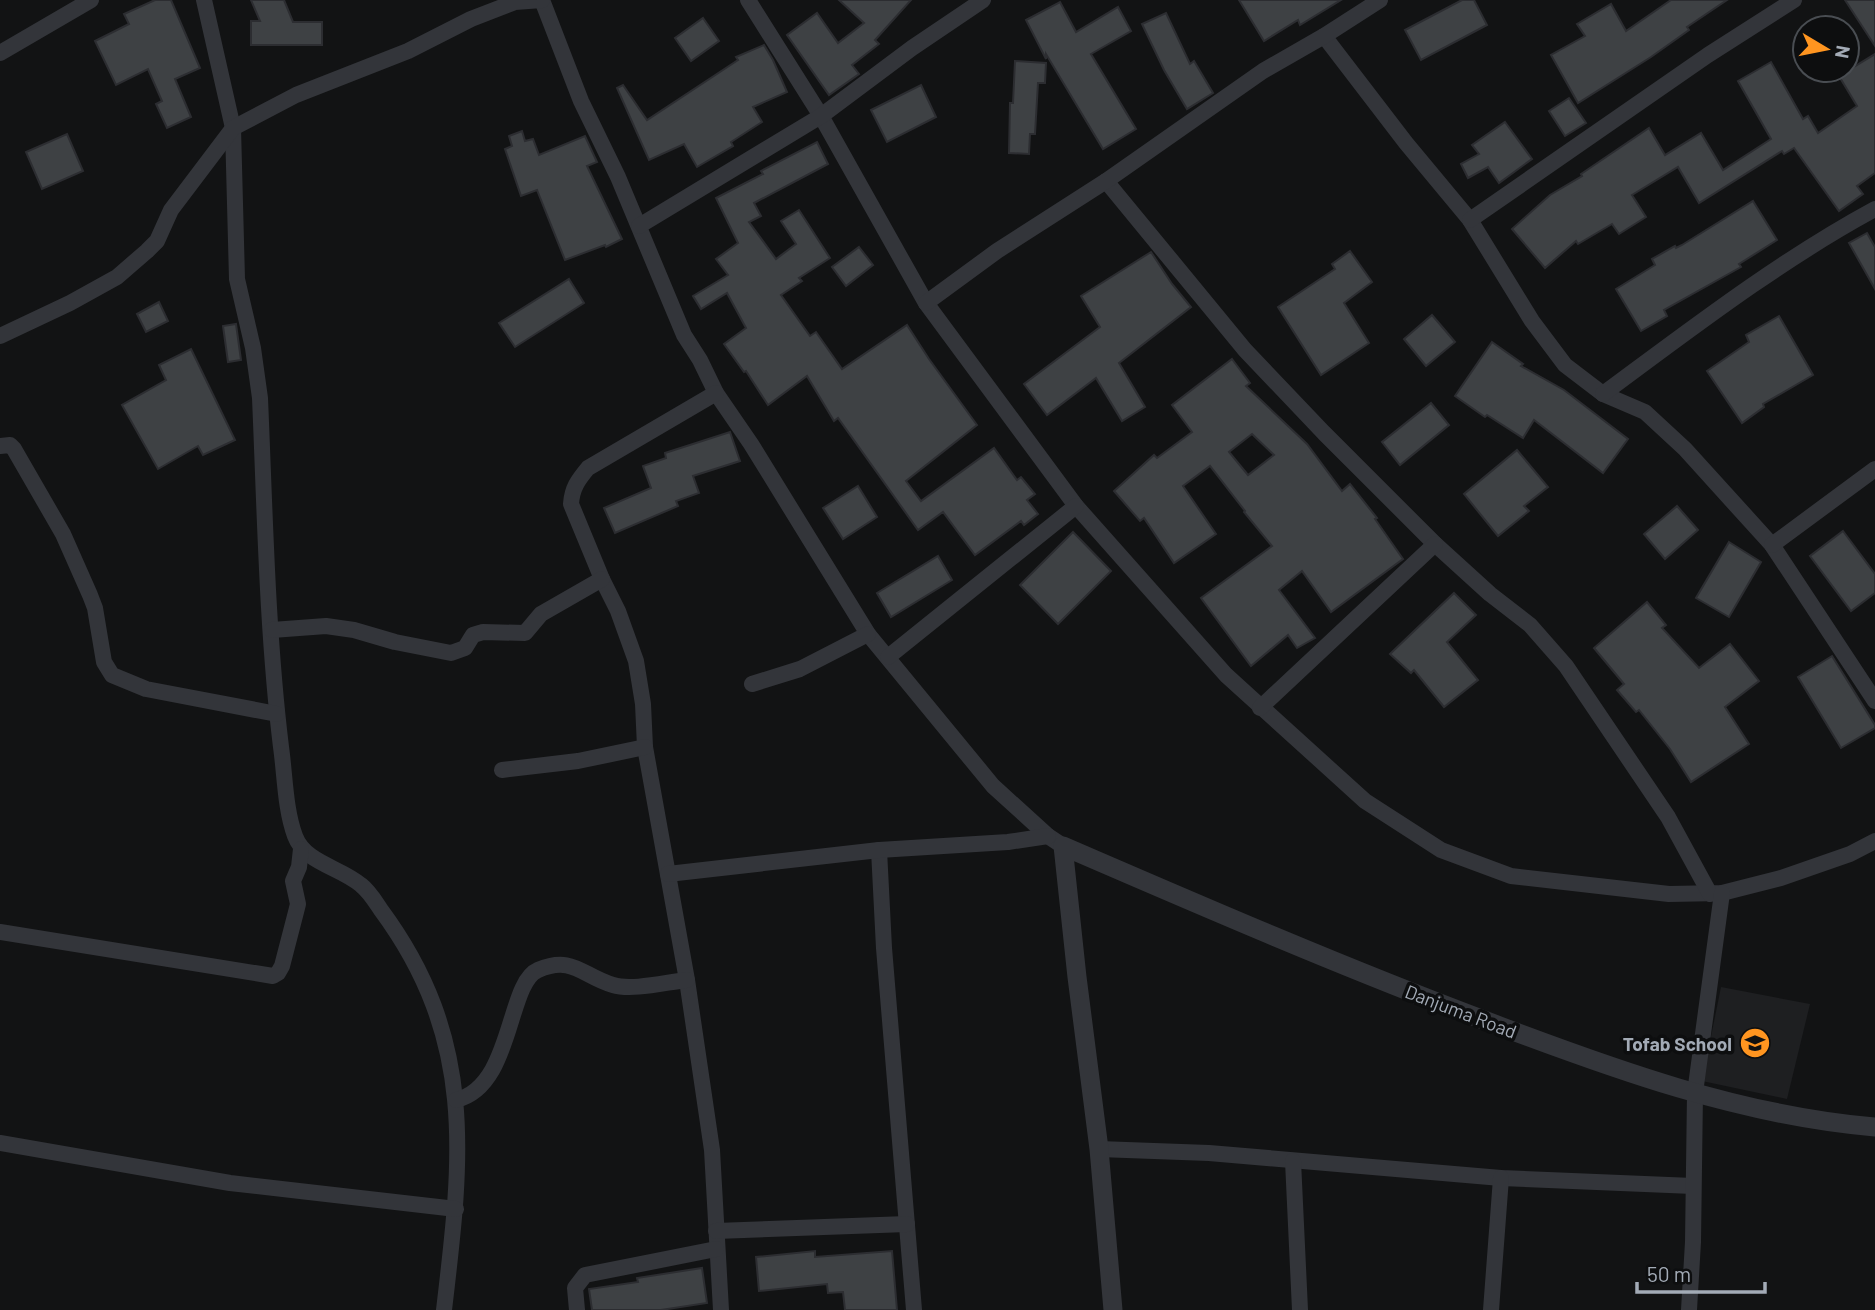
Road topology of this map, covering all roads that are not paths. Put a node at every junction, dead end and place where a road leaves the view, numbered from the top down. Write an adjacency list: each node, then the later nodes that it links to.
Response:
1 (91, 0): 9 (street)
2 (204, 0): 11 (street)
3 (542, 0): 11 (street); 15 (street)
4 (748, 0): 10 (street)
5 (983, 0): 10 (street)
6 (1380, 0): 8 (street)
7 (1794, 0): 14 (street)
8 (1324, 36): 12 (street); 14 (street)
9 (0, 53)
10 (821, 116): 15 (street); 16 (street)
11 (233, 128): 17 (street); 26 (street)
12 (1106, 181): 16 (street); 23 (street)
13 (1875, 209): 19 (street)
14 (1470, 220): 19 (street)
15 (639, 226): 18 (street)
16 (926, 303): 22 (street)
17 (0, 336)
18 (716, 393): 25 (street); 27 (street)
19 (1603, 394): 24 (street)
20 (0, 446): 32 (street)
21 (1875, 468): 24 (street)
22 (1076, 506): 28 (street); 31 (street)
23 (1435, 544): 31 (street); 40 (street)
24 (1772, 545): 30 (street)
25 (601, 579): 26 (street); 33 (street)
26 (272, 630): 32 (street)
27 (868, 634): 28 (street); 29 (street)
28 (888, 657): 35 (street)
29 (752, 684)
30 (1875, 701)
31 (1260, 708): 40 (street)
32 (277, 713): 37 (street)
33 (645, 747): 34 (street); 39 (street)
34 (502, 770)
35 (1056, 841): 38 (street); 43 (street, Danjuma Road); 47 (street)
36 (1875, 841): 40 (street)
37 (301, 849): 41 (street); 44 (street)
38 (879, 850): 39 (street); 52 (street)
39 (668, 874): 42 (street)
40 (1716, 894): 43 (street)
41 (0, 932)
42 (687, 980): 44 (street); 53 (street)
43 (1695, 1093): 45 (street, Danjuma Road); 50 (street)
44 (457, 1100): 51 (street)
45 (1875, 1127)
46 (0, 1143): 51 (street)
47 (1100, 1149): 48 (street); 59 (street)
48 (1293, 1161): 49 (street); 60 (street)
49 (1501, 1178): 50 (street); 61 (street)
50 (1693, 1186): 62 (street)
51 (456, 1209): 55 (street)
52 (907, 1224): 53 (street); 58 (street)
53 (716, 1231): 54 (street)
54 (716, 1248): 56 (street); 57 (street)
55 (443, 1310)
56 (577, 1310)
57 (721, 1310)
58 (914, 1310)
59 (1113, 1310)
60 (1300, 1310)
61 (1491, 1310)
62 (1689, 1310)

